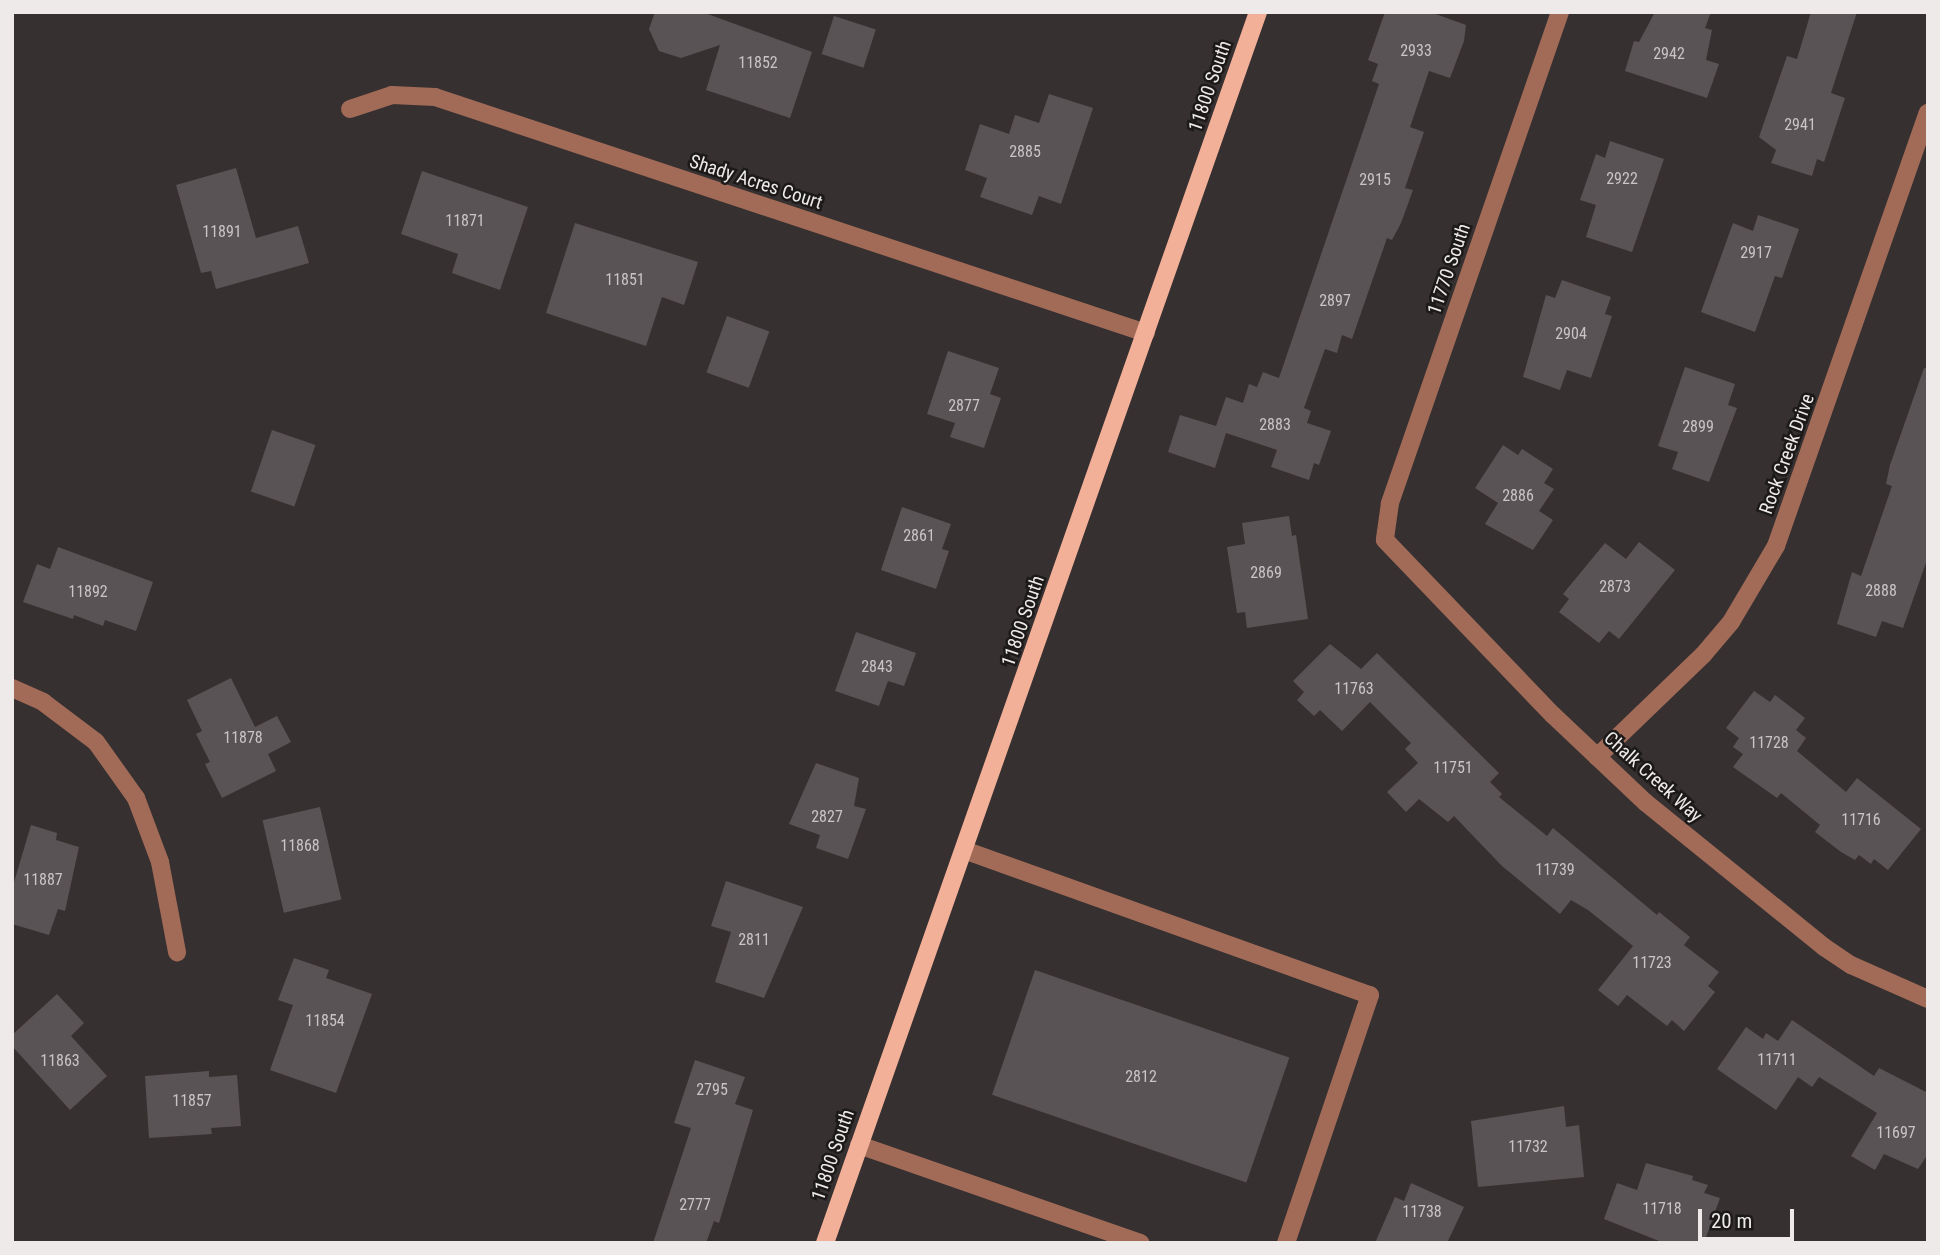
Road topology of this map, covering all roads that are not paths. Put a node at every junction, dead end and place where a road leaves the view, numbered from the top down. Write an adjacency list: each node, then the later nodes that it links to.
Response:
1 (1258, 12): 5 (main road, 11800 South)
2 (1560, 12): 6 (street, 11770 South)
3 (350, 109): 5 (street, Shady Acres Court)
4 (1928, 113): 8 (street, Rock Creek Drive)
5 (1146, 333): 9 (main road, 11800 South)
6 (1385, 540): 8 (street, Chalk Creek Way)
7 (12, 688): 10 (street)
8 (1597, 757): 11 (street, Chalk Creek Way)
9 (964, 850): 12 (main road, 11800 South); 15 (street)
10 (177, 952)
11 (1928, 999)
12 (859, 1145): 13 (main road, 11800 South); 14 (street)
13 (825, 1243)
14 (1140, 1243)
15 (1286, 1243)

